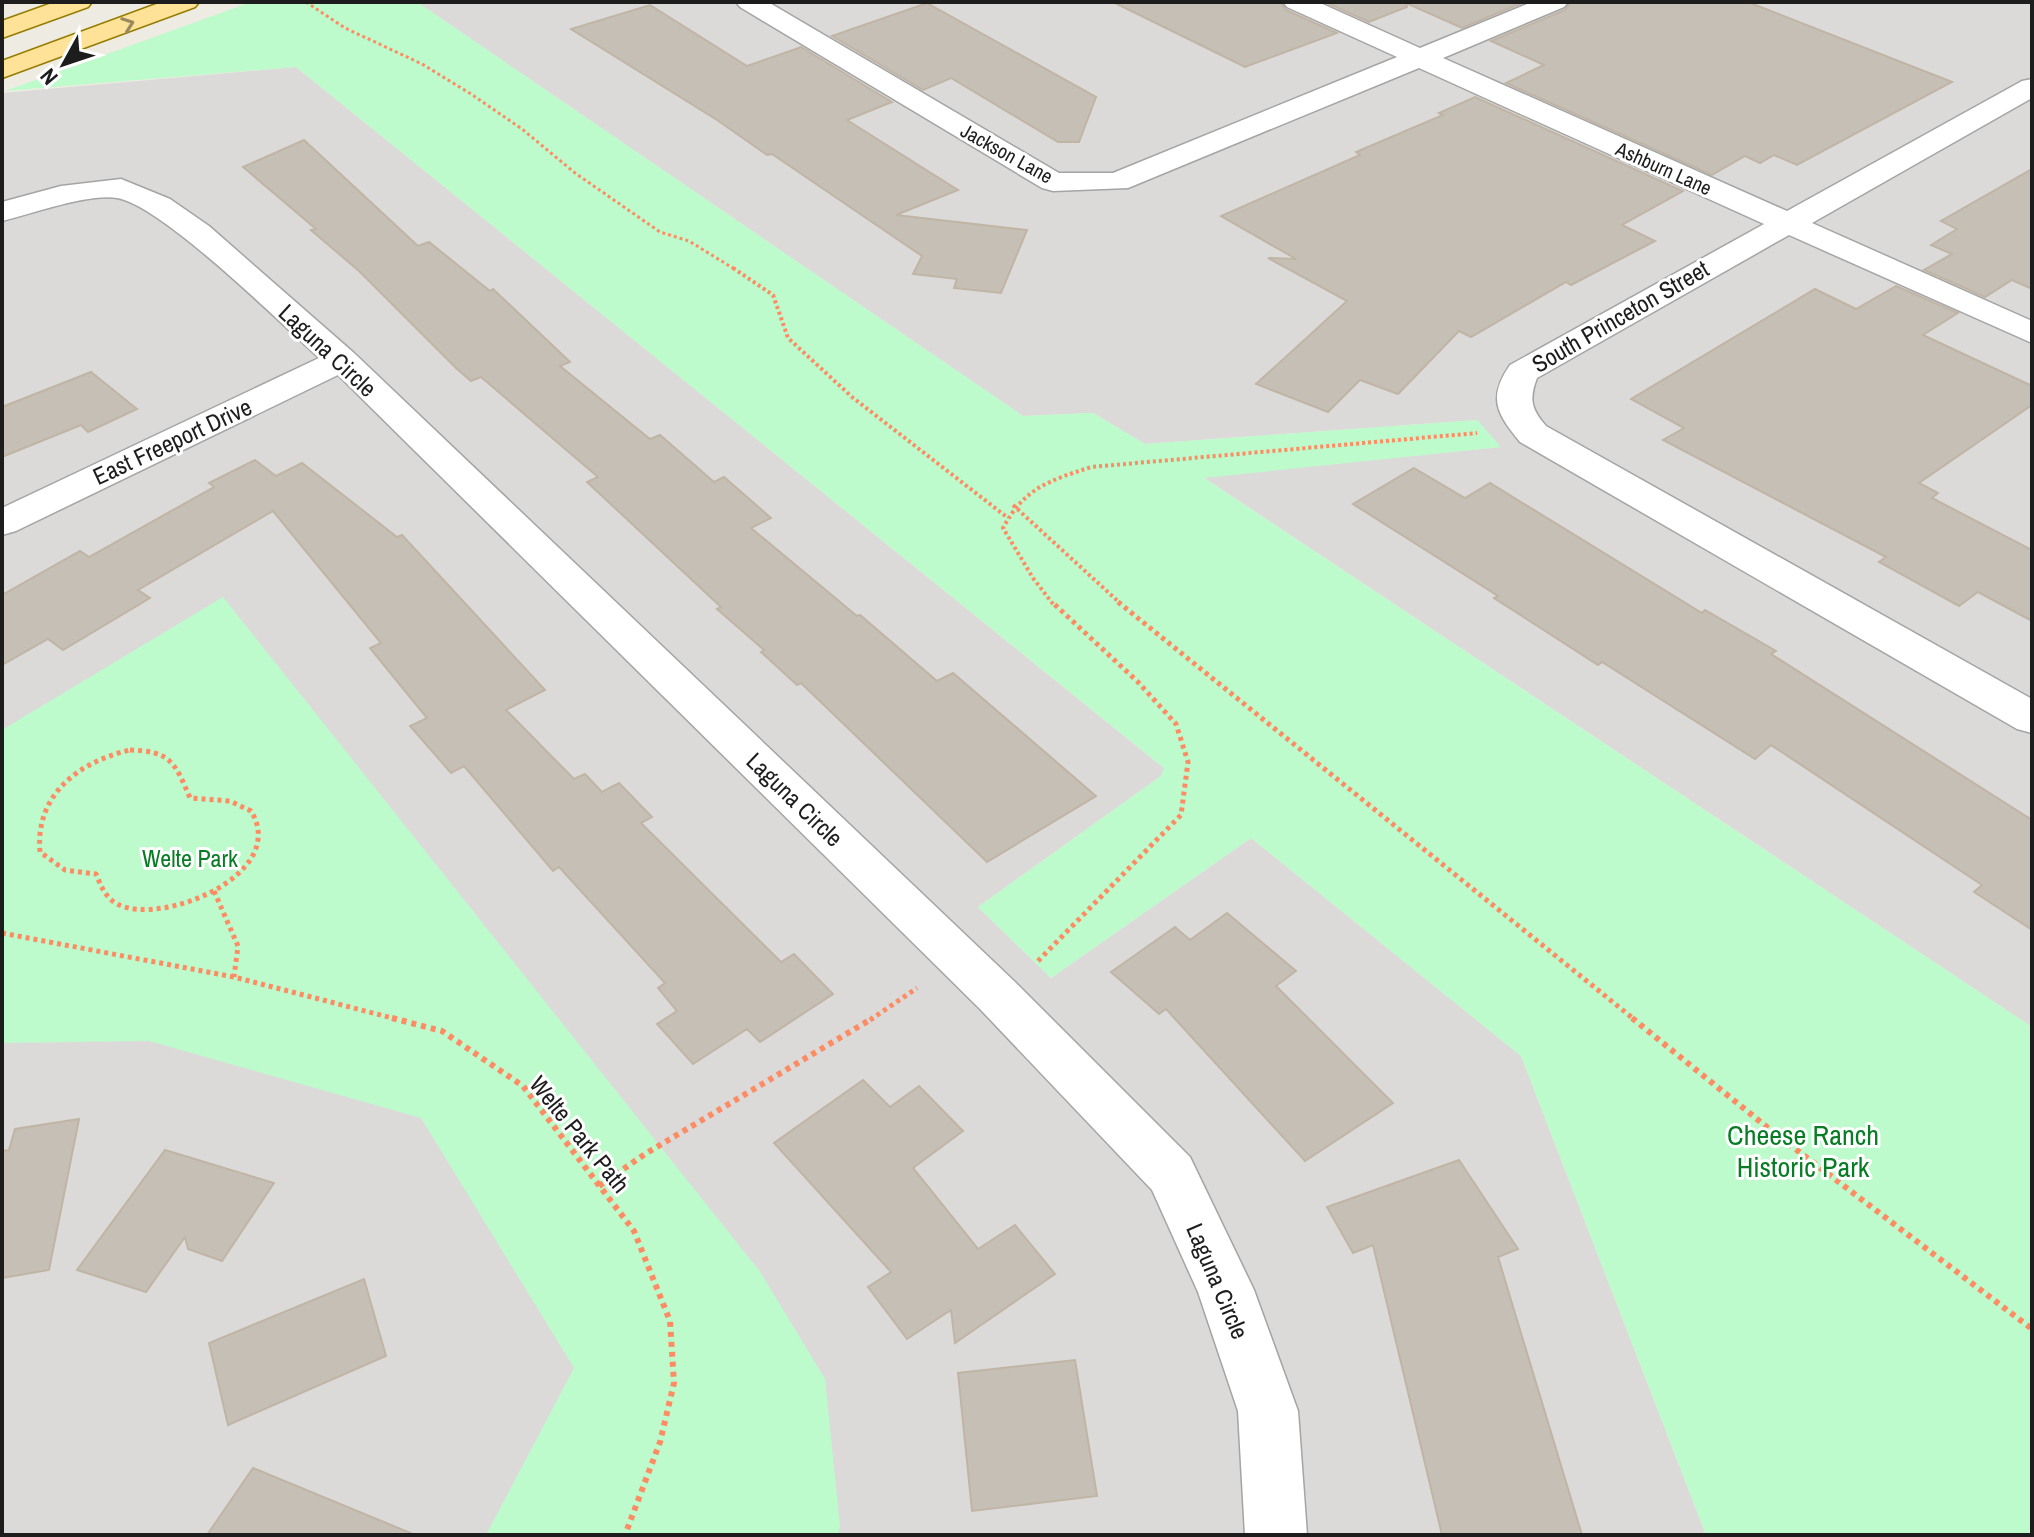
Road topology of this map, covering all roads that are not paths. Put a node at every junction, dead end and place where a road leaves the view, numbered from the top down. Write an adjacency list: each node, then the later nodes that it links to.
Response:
1 (79, 2): 6 (main road)
2 (186, 2): 8 (main road, one-way to 2)
3 (749, 2): 7 (street, Jackson Lane)
4 (1296, 2): 7 (street, Ashburn Lane)
5 (1555, 2): 7 (street, Jackson Lane)
6 (2, 30)
7 (1417, 58): 11 (street, Ashburn Lane)
8 (2, 70)
9 (2032, 87): 11 (street, South Princeton Street)
10 (2, 212): 13 (street, Laguna Circle)
11 (1786, 222): 12 (street, Ashburn Lane); 15 (street, South Princeton Street)
12 (2032, 333)
13 (342, 360): 14 (street, East Freeport Drive); 16 (street, Laguna Circle)
14 (2, 523)
15 (2032, 718)
16 (1276, 1535)

